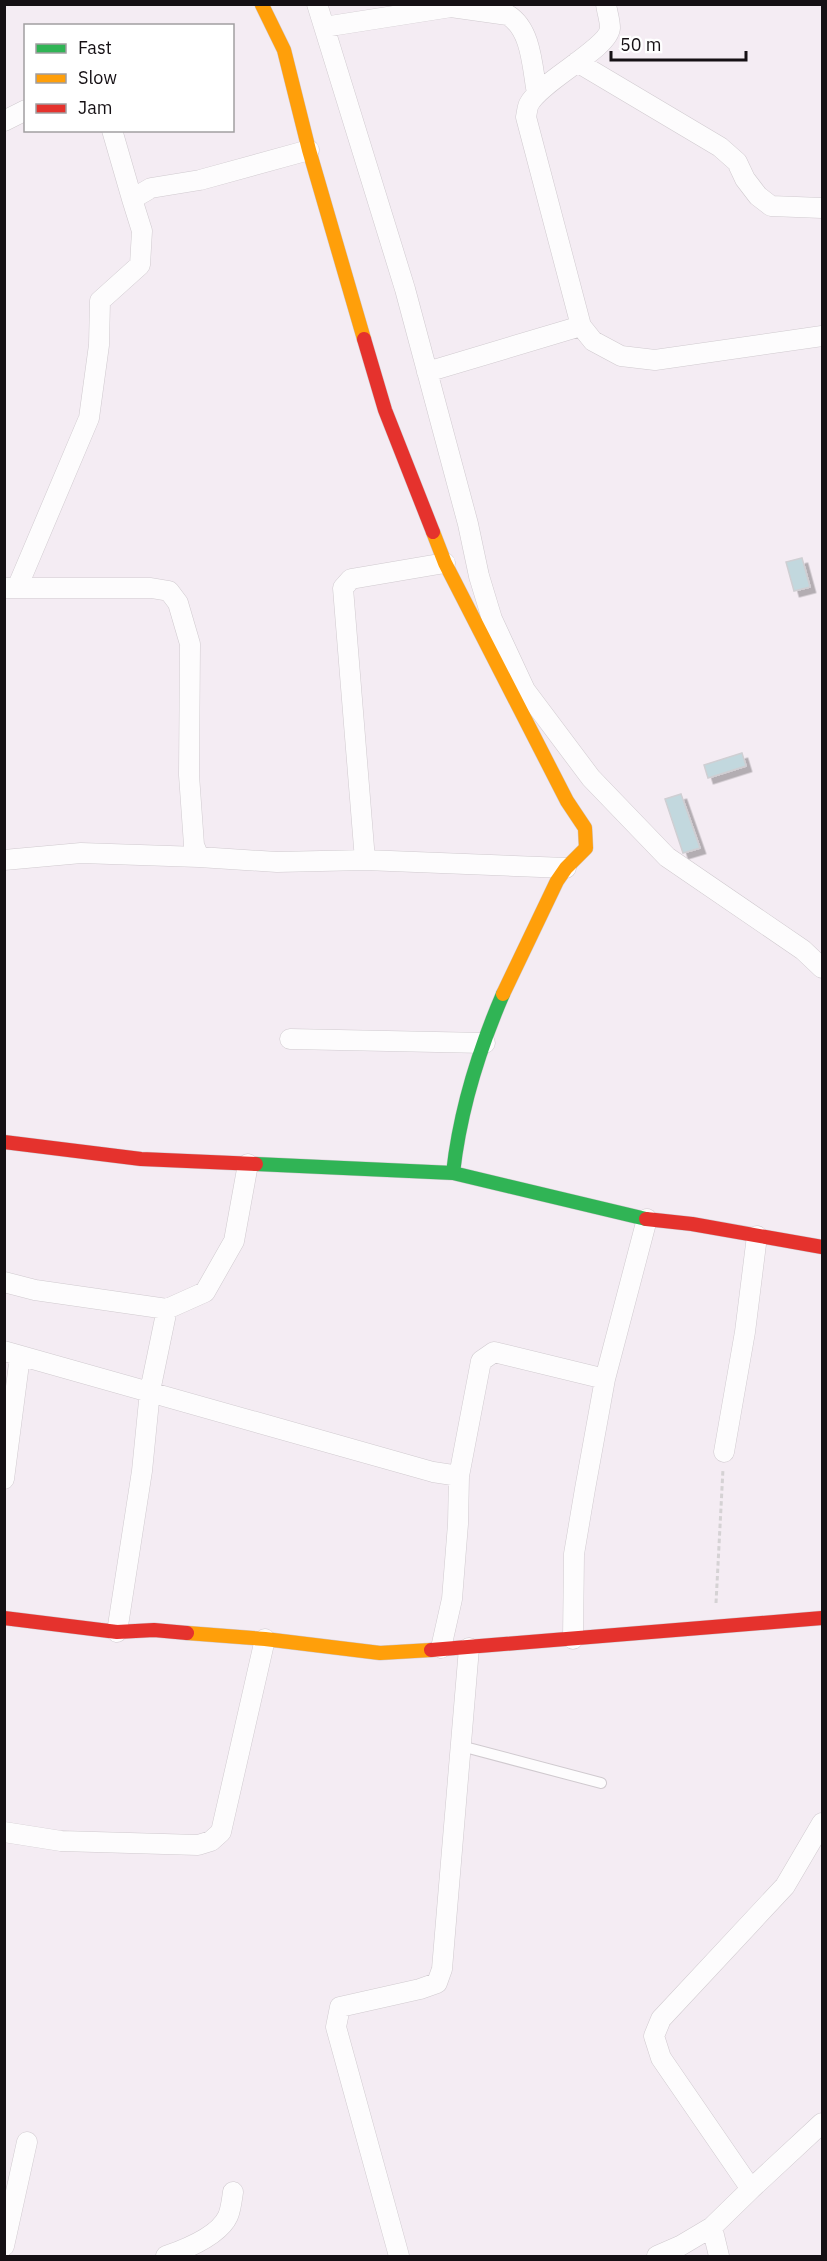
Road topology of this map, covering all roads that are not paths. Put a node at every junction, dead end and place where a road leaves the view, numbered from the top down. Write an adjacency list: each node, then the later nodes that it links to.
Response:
1 (317, 4): 4 (street)
2 (262, 5): 10 (street)
3 (609, 5): 5 (street)
4 (324, 27): 6 (street); 15 (street)
5 (577, 62): 6 (street); 12 (street)
6 (537, 93): 13 (street)
7 (24, 111): 8 (street)
8 (4, 121)
9 (113, 132): 11 (street)
10 (309, 150): 11 (street); 16 (street)
11 (132, 199): 17 (street)
12 (822, 208)
13 (581, 326): 14 (street); 15 (street)
14 (822, 336)
15 (427, 372): 22 (street)
16 (445, 563): 20 (street); 21 (street)
17 (11, 588): 18 (street)
18 (199, 856): 19 (street); 20 (street)
19 (4, 860)
20 (365, 860): 21 (street)
21 (566, 868): 24 (street)
22 (822, 968)
23 (290, 1039): 24 (street)
24 (485, 1043): 27 (street)
25 (4, 1142): 26 (street)
26 (248, 1164): 27 (street); 32 (street)
27 (453, 1173): 28 (street)
28 (647, 1219): 29 (street); 34 (street)
29 (757, 1236): 30 (street); 36 (street)
30 (822, 1247)
31 (4, 1282): 32 (street)
32 (167, 1309): 35 (street)
33 (12, 1354): 35 (street); 38 (street)
34 (606, 1379): 37 (street); 42 (street)
35 (150, 1391): 37 (street); 41 (street)
36 (724, 1452)
37 (459, 1476): 44 (street)
38 (4, 1479)
39 (4, 1618): 41 (street)
40 (822, 1618): 42 (street)
41 (117, 1632): 43 (street)
42 (573, 1639): 45 (street)
43 (265, 1640): 44 (street); 49 (street)
44 (441, 1648): 45 (street)
45 (469, 1648): 46 (street)
46 (461, 1746): 47 (lane); 57 (street)
47 (601, 1783)
48 (822, 1823): 52 (street)
49 (4, 1832)
50 (820, 2131): 52 (street)
51 (27, 2142): 55 (street)
52 (751, 2189): 54 (street)
53 (233, 2192): 56 (street)
54 (712, 2227): 58 (street); 59 (street)
55 (4, 2246)
56 (166, 2256)
57 (399, 2256)
58 (657, 2256)
59 (719, 2256)

